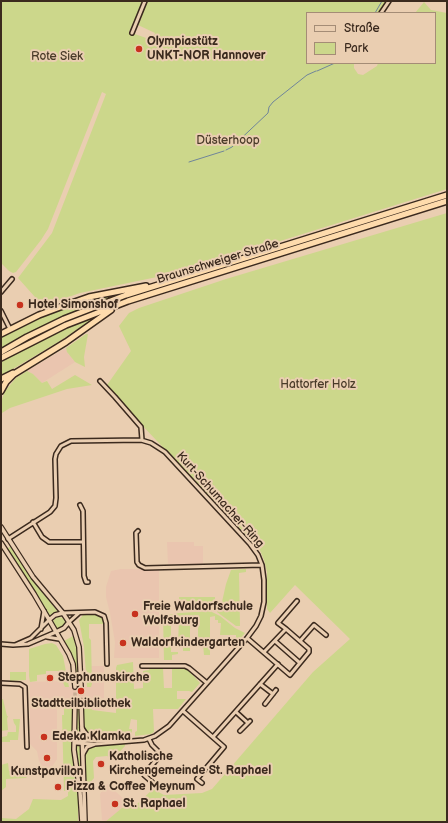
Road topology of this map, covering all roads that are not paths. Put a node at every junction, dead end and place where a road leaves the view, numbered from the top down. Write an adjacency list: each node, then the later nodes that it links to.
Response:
1 (145, 1): 4 (street)
2 (389, 1): 3 (street)
3 (382, 12)
4 (132, 33)
5 (447, 195): 8 (highway, Braunschweiger Straße)
6 (447, 201): 10 (highway, Braunschweiger Straße)
7 (12, 279): 9 (street)
8 (164, 283): 12 (highway); 14 (highway, Braunschweiger Straße)
9 (1, 292)
10 (128, 301): 15 (highway, Braunschweiger Straße); 16 (highway)
11 (1, 311): 12 (street)
12 (10, 330): 13 (highway)
13 (1, 334)
14 (1, 352)
15 (1, 358)
16 (23, 368): 17 (highway); 19 (highway)
17 (1, 379)
18 (100, 381): 20 (street)
19 (1, 391)
20 (142, 440): 22 (street, Kurt-Schumacher-Ring); 28 (street, Kurt-Schumacher-Ring)
21 (80, 505): 26 (street)
22 (33, 522): 25 (street, Kurt-Schumacher-Ring); 26 (street)
23 (1, 527): 25 (street)
24 (138, 531): 28 (street)
25 (8, 539): 32 (street)
26 (83, 542): 29 (street)
27 (1, 543): 31 (street)
28 (262, 565): 41 (street, Kurt-Schumacher-Ring)
29 (88, 582)
30 (297, 601): 36 (street)
31 (44, 611): 34 (street); 37 (street)
32 (63, 613): 33 (street); 34 (street); 35 (street)
33 (79, 613): 35 (street); 49 (street)
34 (49, 620): 37 (street); 38 (street)
35 (69, 622): 38 (street); 56 (street)
36 (286, 629): 43 (street); 44 (street)
37 (40, 630): 46 (street)
38 (56, 632): 40 (street); 42 (street)
39 (326, 635): 44 (street)
40 (45, 637): 42 (street); 46 (street)
41 (247, 638): 47 (street); 52 (street, Kurt-Schumacher-Ring)
42 (59, 639): 55 (street)
43 (275, 641): 47 (street); 48 (street)
44 (300, 641): 48 (street)
45 (1, 644): 46 (street)
46 (13, 645)
47 (264, 652): 50 (street)
48 (300, 663): 50 (street)
49 (107, 664)
50 (278, 664): 54 (street)
51 (142, 666): 52 (street)
52 (207, 683): 62 (street, Kurt-Schumacher-Ring)
53 (1, 684): 73 (street)
54 (260, 684): 58 (street); 63 (street)
55 (75, 687)
56 (81, 687)
57 (276, 690): 58 (street)
58 (273, 694): 61 (street)
59 (75, 701): 70 (street)
60 (81, 701): 64 (street)
61 (265, 704)
62 (182, 711): 66 (street); 67 (street, Kurt-Schumacher-Ring)
63 (236, 712): 65 (street); 66 (street)
64 (82, 728): 68 (street, Kurt-Schumacher-Ring); 71 (street)
65 (240, 731)
66 (213, 737): 76 (street)
67 (149, 739): 69 (street, Kurt-Schumacher-Ring); 75 (street)
68 (100, 740): 69 (street, Kurt-Schumacher-Ring); 71 (street, Kurt-Schumacher-Ring)
69 (121, 741): 72 (street, Kurt-Schumacher-Ring)
70 (75, 742): 71 (street); 77 (street)
71 (82, 742): 72 (street, Kurt-Schumacher-Ring); 74 (street)
72 (95, 744): 74 (street)
73 (27, 747)
74 (82, 754): 77 (street)
75 (152, 782)
76 (202, 783)
77 (84, 822)

